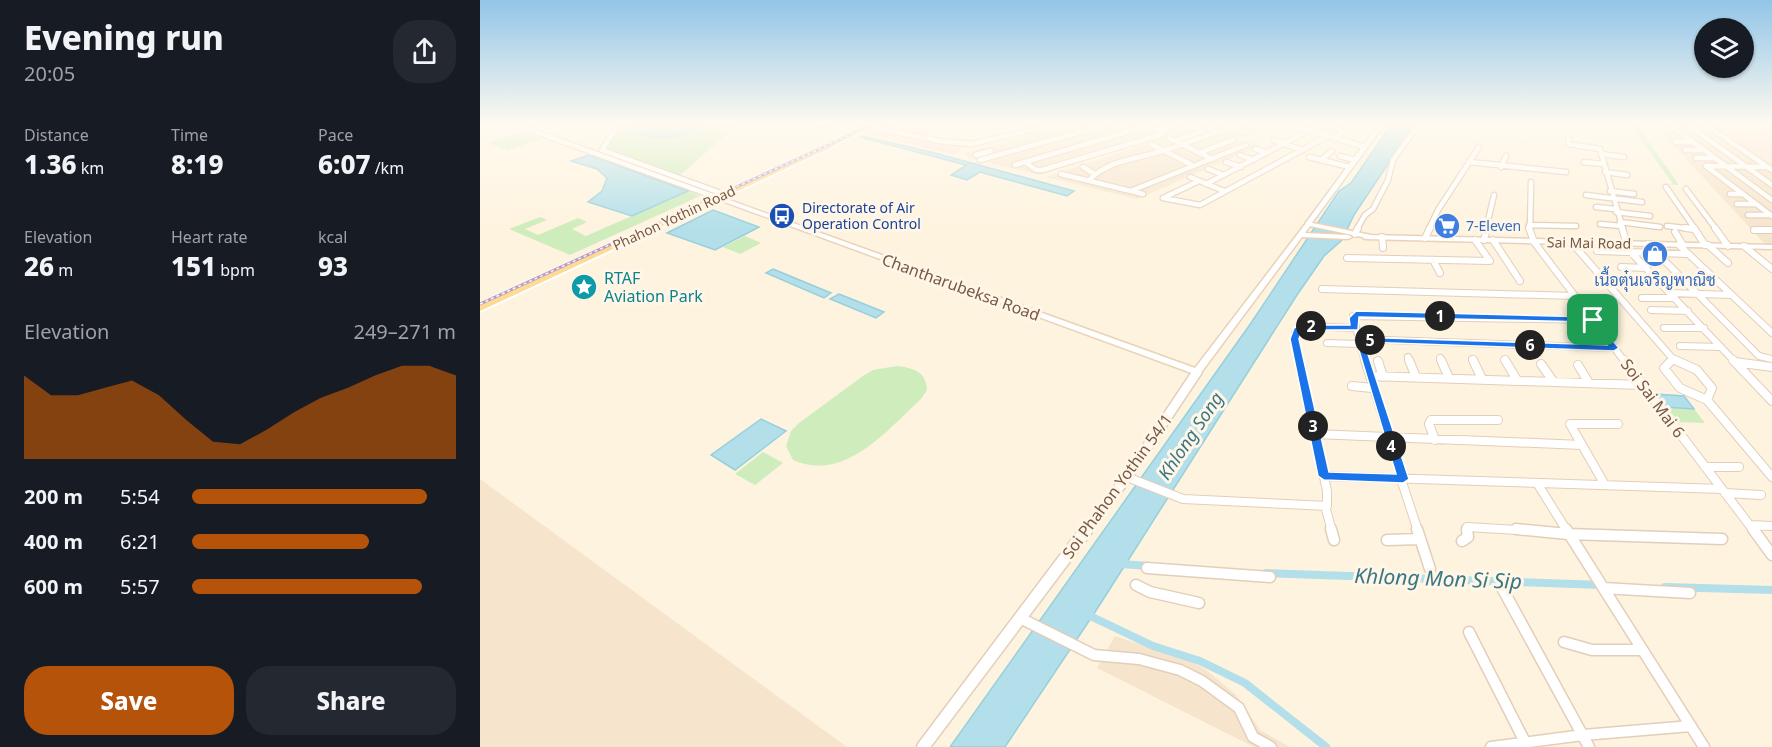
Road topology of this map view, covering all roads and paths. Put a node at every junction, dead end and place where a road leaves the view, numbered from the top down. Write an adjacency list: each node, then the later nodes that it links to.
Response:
1 (615, 160): 63 (street)
2 (627, 160): 63 (street)
3 (789, 160): 63 (main road, Phahon Yothin Road)
4 (799, 160): 63 (main road, Phahon Yothin Road)
5 (1032, 160): 20 (street)
6 (1076, 160): 20 (street)
7 (1127, 160): 38 (street)
8 (1181, 160): 27 (street)
9 (1210, 160): 27 (street)
10 (1254, 160): 30 (street)
11 (1284, 160): 55 (street)
12 (1317, 160): 26 (street)
13 (1321, 160): 31 (street)
14 (1355, 160): 31 (street)
15 (1393, 160): 72 (street)
16 (1504, 160): 32 (street)
17 (1602, 160): 24 (street)
18 (1716, 160): 33 (street)
19 (1737, 160): 28 (street)
20 (1025, 162): 25 (street)
21 (1226, 162): 30 (street)
22 (1469, 162): 32 (street); 90 (street)
23 (1584, 162): 24 (street)
24 (1603, 164): 37 (street)
25 (1015, 165)
26 (1309, 165)
27 (1194, 166): 54 (street)
28 (1746, 166): 33 (street); 34 (street); 51 (street)
29 (1083, 167): 38 (street)
30 (1241, 167): 40 (street)
31 (1350, 167): 78 (street)
32 (1501, 167): 36 (street)
33 (1726, 167): 43 (street); 65 (street)
34 (1770, 168)
35 (1208, 169): 40 (street)
36 (1566, 172)
37 (1605, 172): 41 (street); 56 (street)
38 (1093, 173): 45 (street)
39 (1061, 174): 45 (street)
40 (1224, 175): 48 (street)
41 (1627, 175)
42 (1712, 176): 43 (street)
43 (1719, 176): 50 (street)
44 (1190, 177): 46 (street)
45 (1089, 180): 54 (street)
46 (1199, 181): 48 (street); 55 (street)
47 (1531, 182): 79 (street)
48 (1206, 184): 55 (street)
49 (1721, 185): 50 (street)
50 (1731, 185): 60 (street)
51 (1772, 185)
52 (1666, 187): 83 (street)
53 (1686, 189): 100 (street)
54 (1133, 190): 57 (street)
55 (1224, 191)
56 (1610, 191): 58 (street); 64 (street)
57 (1143, 194)
58 (1634, 194)
59 (1730, 194): 60 (street)
60 (1743, 194): 68 (street)
61 (1494, 195): 92 (street)
62 (1586, 195): 64 (street)
63 (719, 196): 124 (main road, Phahon Yothin Road); 148 (main road, Chantharubeksa Road)
64 (1612, 198): 66 (street); 71 (street)
65 (1772, 200)
66 (1642, 202)
67 (1737, 204): 68 (street)
68 (1756, 204): 75 (street)
69 (1380, 207): 72 (street)
70 (1596, 207): 71 (street)
71 (1616, 210): 74 (street); 77 (street)
72 (1369, 212): 87 (street)
73 (1748, 215): 75 (street)
74 (1650, 216)
75 (1771, 216)
76 (1600, 224): 77 (street)
77 (1621, 224): 82 (street); 96 (street)
78 (1310, 225): 87 (main road, Sai Mai Road); 88 (main road, Soi Phahon Yothin 54/1)
79 (1529, 225): 80 (street); 94 (street)
80 (1576, 226)
81 (1667, 226): 83 (street)
82 (1660, 227)
83 (1694, 229): 99 (street)
84 (1754, 230): 85 (street)
85 (1772, 230)
86 (1676, 232): 98 (street)
87 (1352, 234): 88 (main road, Sai Mai Road); 89 (main road, Sai Mai Road)
88 (1304, 235): 148 (main road, Soi Phahon Yothin 54/1)
89 (1382, 237): 90 (main road, Sai Mai Road); 103 (street)
90 (1425, 238): 91 (main road, Sai Mai Road)
91 (1475, 240): 92 (main road, Sai Mai Road); 109 (street)
92 (1484, 240): 93 (main road, Sai Mai Road)
93 (1494, 240): 94 (main road, Sai Mai Road); 115 (street)
94 (1534, 242): 95 (main road, Sai Mai Road); 122 (street, Soi Sai Mai 6)
95 (1572, 243): 96 (main road, Sai Mai Road); 140 (street)
96 (1625, 244): 97 (main road, Sai Mai Road); 105 (street)
97 (1648, 244): 98 (main road, Sai Mai Road); 106 (street)
98 (1681, 245): 99 (main road, Sai Mai Road); 107 (street)
99 (1706, 245): 100 (main road, Sai Mai Road); 110 (street)
100 (1728, 246): 101 (main road, Sai Mai Road)
101 (1744, 246): 102 (main road, Sai Mai Road); 113 (street)
102 (1772, 247)
103 (1383, 248)
104 (1597, 251): 105 (street)
105 (1631, 252): 106 (street); 112 (street)
106 (1657, 253): 107 (street); 119 (street)
107 (1688, 254): 121 (street)
108 (1347, 258): 109 (street)
109 (1433, 260): 114 (street)
110 (1728, 263)
111 (1621, 267): 112 (street)
112 (1647, 268): 117 (street)
113 (1772, 269)
114 (1440, 273)
115 (1520, 280)
116 (1632, 282): 117 (street)
117 (1661, 282): 120 (street)
118 (1322, 289): 122 (street)
119 (1698, 294): 120 (street); 121 (street); 141 (street)
120 (1673, 295): 123 (street); 126 (street)
121 (1731, 295): 131 (street)
122 (1575, 296): 127 (street, Soi Sai Mai 6)
123 (1642, 298)
124 (482, 304)
125 (1651, 310): 126 (street)
126 (1688, 311): 130 (street)
127 (1593, 320): 128 (street); 136 (street, Soi Sai Mai 6)
128 (1355, 328): 132 (street); 164 (street)
129 (1664, 328): 130 (street)
130 (1704, 328): 135 (street)
131 (1772, 333)
132 (1359, 342): 133 (street); 136 (street); 159 (street)
133 (1327, 343)
134 (1680, 346): 135 (street)
135 (1721, 347): 144 (street)
136 (1614, 348): 157 (street, Soi Sai Mai 6)
137 (1408, 357): 151 (street)
138 (1440, 358): 152 (street)
139 (1472, 359): 153 (street)
140 (1673, 359): 160 (street); 160 (street)
141 (1772, 359)
142 (1505, 360): 154 (street)
143 (1378, 361): 150 (street)
144 (1735, 362): 147 (street); 161 (street)
145 (1541, 364): 155 (street)
146 (1578, 365): 156 (street)
147 (1772, 367)
148 (1197, 372): 172 (street, Soi Phahon Yothin 54/1)
149 (1371, 376): 150 (street)
150 (1383, 377): 151 (street)
151 (1416, 378): 152 (street)
152 (1449, 378): 153 (street)
153 (1482, 379): 154 (street)
154 (1517, 380): 155 (street)
155 (1553, 381): 156 (street)
156 (1589, 382): 157 (street)
157 (1642, 384): 168 (street, Soi Sai Mai 6)
158 (1352, 386): 159 (street)
159 (1372, 388): 165 (street)
160 (1707, 400): 171 (street)
161 (1772, 401)
162 (1498, 420): 166 (street)
163 (1618, 424): 167 (street)
164 (1315, 434): 165 (street); 170 (street)
165 (1388, 438): 166 (street); 173 (street)
166 (1435, 440): 167 (street)
167 (1582, 445): 175 (street)
168 (1705, 467): 169 (street); 176 (street, Soi Sai Mai 6)
169 (1739, 467)
170 (1324, 476): 173 (street); 178 (street)
171 (1772, 477)
172 (1130, 478): 178 (street); 196 (street, Soi Phahon Yothin 54/1)
173 (1402, 479): 174 (street); 182 (street)
174 (1537, 483): 175 (street); 181 (street)
175 (1605, 485): 176 (street)
176 (1724, 491): 177 (street); 179 (street, Soi Sai Mai 6)
177 (1761, 495)
178 (1324, 506): 184 (street)
179 (1749, 525): 180 (street); 187 (street, Soi Sai Mai 6)
180 (1772, 526)
181 (1568, 534): 183 (street); 186 (street); 193 (street)
182 (1420, 539): 185 (street); 189 (street)
183 (1722, 539)
184 (1334, 540)
185 (1388, 540)
186 (1462, 540)
187 (1772, 555)
188 (1147, 567): 190 (street)
189 (1430, 569)
190 (1270, 578)
191 (1136, 585): 195 (street)
192 (1501, 586): 201 (street)
193 (1602, 587): 194 (street); 199 (street)
194 (1690, 593)
195 (1199, 603)
196 (1020, 618): 204 (street, Soi Phahon Yothin 54/1); 205 (street)
197 (1469, 632): 202 (street)
198 (1563, 642): 199 (street)
199 (1642, 650): 200 (street)
200 (1691, 726): 201 (street); 208 (street)
201 (1583, 735): 202 (street); 207 (street)
202 (1524, 742): 203 (street)
203 (1503, 746): 206 (street)
204 (924, 747)
205 (1271, 747)
206 (1491, 747)
207 (1589, 747)
208 (1704, 747)

